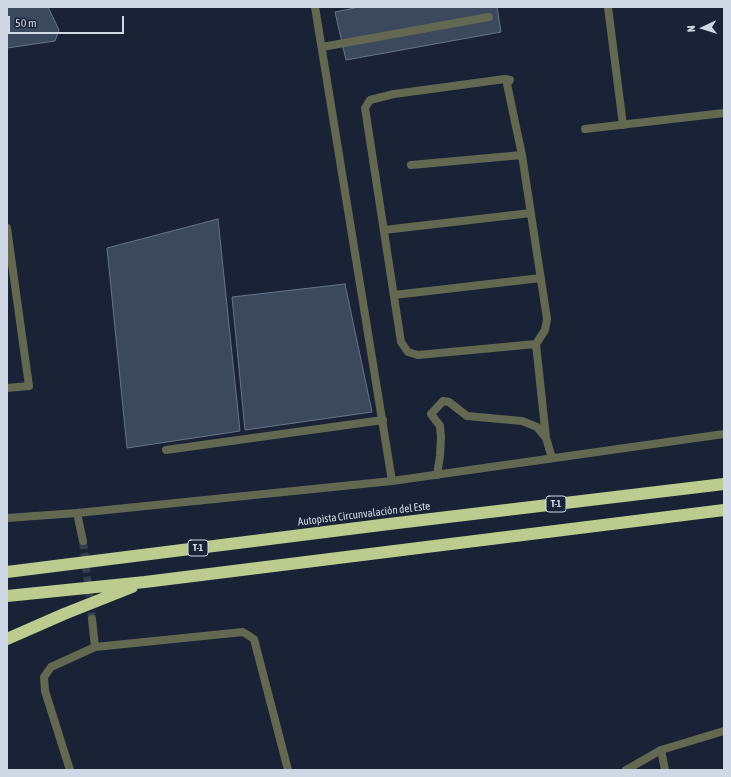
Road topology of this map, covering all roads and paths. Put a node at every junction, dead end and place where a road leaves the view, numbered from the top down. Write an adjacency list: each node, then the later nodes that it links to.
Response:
1 (315, 7): 4 (street)
2 (608, 7): 6 (street)
3 (489, 17): 4 (street)
4 (322, 47): 17 (street)
5 (724, 113): 6 (street)
6 (623, 125): 7 (street)
7 (585, 129)
8 (522, 155): 9 (street); 10 (street); 12 (street)
9 (411, 165)
10 (531, 213): 12 (street); 13 (street)
11 (7, 228): 16 (street)
12 (384, 230): 14 (street)
13 (541, 278): 14 (street); 15 (street)
14 (394, 295): 15 (street)
15 (536, 344): 19 (street)
16 (7, 388)
17 (383, 420): 20 (street); 23 (street)
18 (724, 434): 21 (street)
19 (546, 438): 21 (street); 22 (street)
20 (166, 450)
21 (552, 458): 22 (street)
22 (437, 475): 23 (street)
23 (392, 481): 26 (street)
24 (724, 484): 29 (highway, Autopista Circunvalación del Este / T-1)
25 (724, 510): 30 (highway)
26 (78, 513): 27 (street); 28 (street)
27 (7, 518)
28 (82, 541)
29 (7, 572)
30 (145, 582): 31 (highway); 33 (highway)
31 (7, 596)
32 (92, 619): 34 (street)
33 (7, 639)
34 (95, 647): 37 (street); 38 (street)
35 (724, 731): 36 (street)
36 (661, 750): 39 (street); 40 (street)
37 (70, 770)
38 (288, 770)
39 (626, 770)
40 (665, 770)

